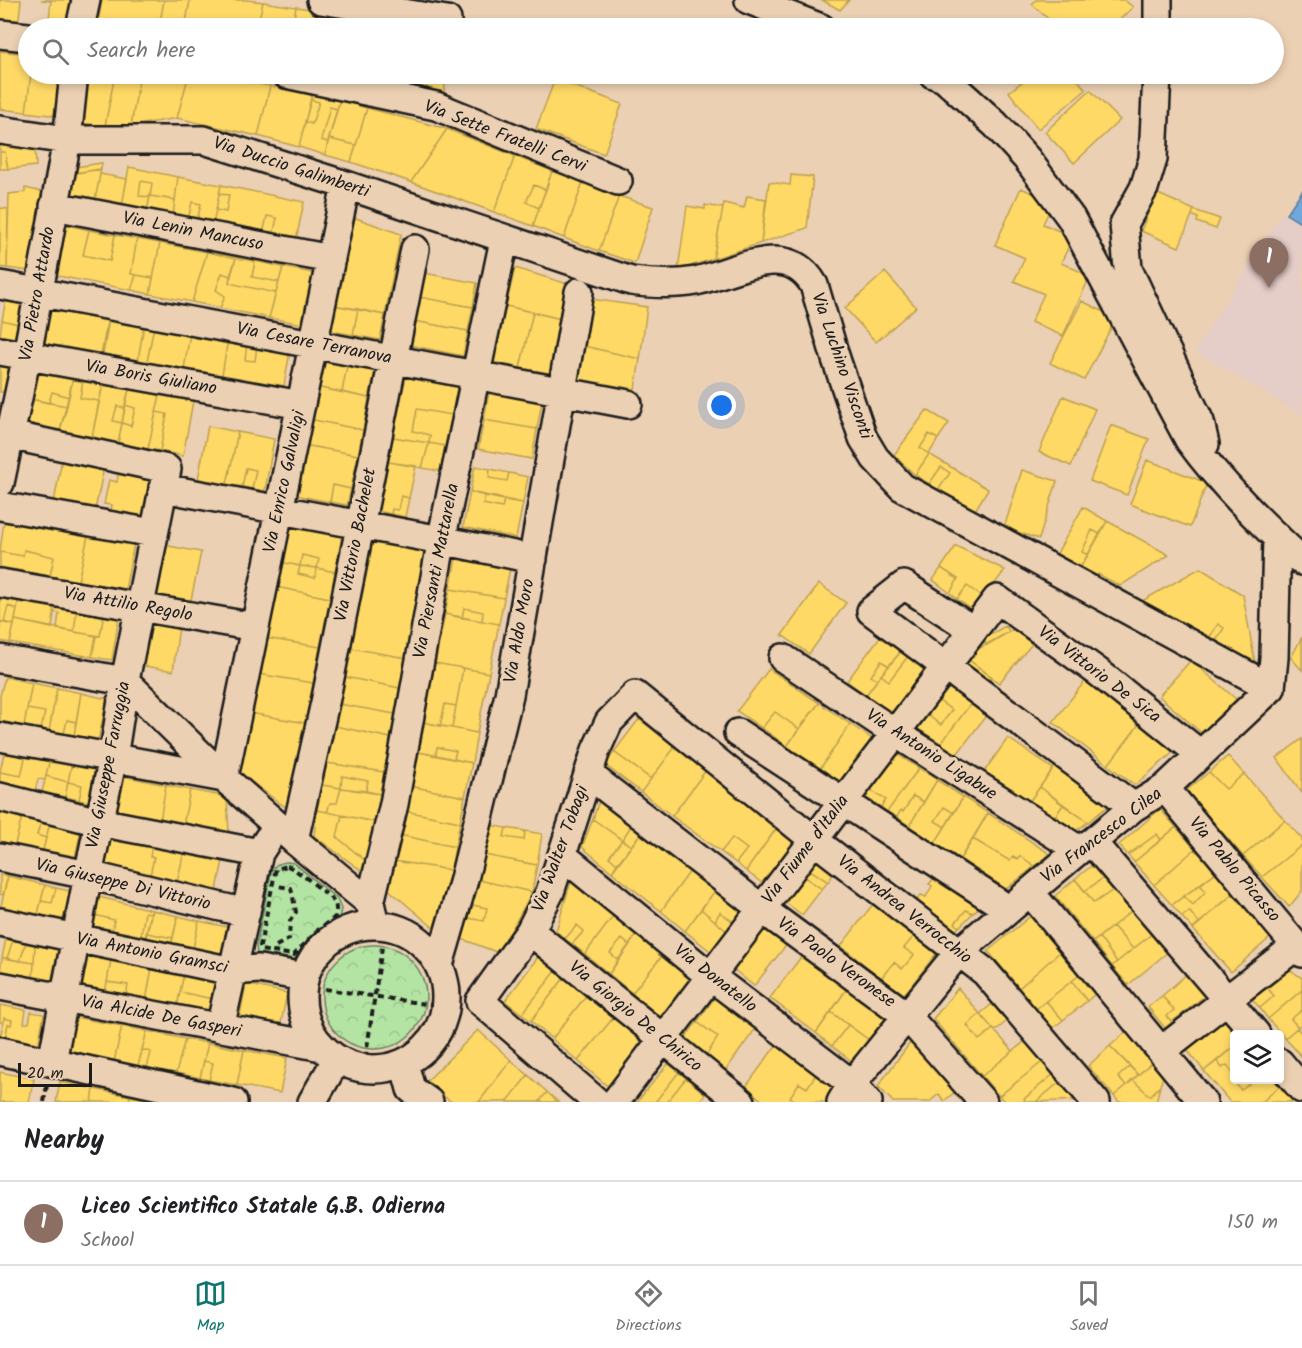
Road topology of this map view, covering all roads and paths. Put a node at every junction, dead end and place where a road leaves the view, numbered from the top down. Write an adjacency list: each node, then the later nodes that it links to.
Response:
1 (86, 0): 5 (street)
2 (321, 0): 6 (street)
3 (749, 0): 7 (street)
4 (1158, 0): 8 (street)
5 (82, 18)
6 (434, 18)
7 (795, 18)
8 (1158, 18)
9 (0, 34): 10 (street)
10 (18, 36)
11 (73, 84): 16 (street, Via Pietro Attardo)
12 (333, 84): 17 (street, Via Sette Fratelli Cervi)
13 (951, 84): 35 (street)
14 (1157, 84): 35 (street)
15 (0, 130): 16 (street, Via Duccio Galimberti)
16 (67, 140): 18 (street, Via Duccio Galimberti); 19 (street, Via Pietro Attardo)
17 (618, 181)
18 (346, 185): 20 (street, Via Duccio Galimberti); 22 (street, Via Enrico Galvaligi)
19 (54, 206): 22 (street, Via Lenin Mancuso); 24 (street, Via Pietro Attardo)
20 (504, 240): 30 (street, Via Piersanti Mattarella); 55 (street, Via Luchino Visconti)
21 (415, 249): 29 (street, Via Vittorio Bachelet)
22 (331, 259): 26 (street, Via Enrico Galvaligi)
23 (0, 285): 24 (street, Via Cesare Terranova)
24 (37, 292): 26 (street, Via Cesare Terranova); 28 (street, Via Pietro Attardo)
25 (579, 292): 31 (street, Via Aldo Moro)
26 (314, 344): 29 (street, Via Cesare Terranova); 33 (street, Via Enrico Galvaligi)
27 (0, 351): 28 (street, Via Boris Giuliano)
28 (27, 356): 33 (street, Via Boris Giuliano); 34 (street, Via Pietro Attardo)
29 (392, 359): 30 (street, Via Cesare Terranova); 40 (street, Via Vittorio Bachelet)
30 (475, 376): 31 (street, Via Cesare Terranova); 43 (street, Via Piersanti Mattarella)
31 (562, 391): 32 (street, Via Cesare Terranova); 44 (street, Via Aldo Moro)
32 (628, 404)
33 (301, 405): 39 (street, Via Enrico Galvaligi)
34 (5, 434): 36 (street); 37 (street, Via Pietro Attardo)
35 (1212, 471): 42 (street)
36 (165, 479): 39 (street); 41 (street, Via Giuseppe Farruggia)
37 (0, 483)
38 (0, 506): 41 (street)
39 (280, 510): 40 (street); 49 (street, Via Enrico Galvaligi)
40 (360, 525): 43 (street); 69 (street, Via Vittorio Bachelet)
41 (153, 533): 48 (street, Via Giuseppe Farruggia)
42 (1276, 537): 45 (street); 55 (street)
43 (441, 540): 44 (street); 81 (street, Via Piersanti Mattarella)
44 (532, 560): 88 (street, Via Aldo Moro)
45 (1302, 561)
46 (0, 583): 48 (street, Via Attilio Regolo)
47 (997, 599): 50 (street, Via Fiume d'Italia); 60 (street, Via Vittorio De Sica)
48 (139, 607): 49 (street, Via Attilio Regolo); 54 (street, Via Giuseppe Farruggia)
49 (255, 627): 63 (street, Via Enrico Galvaligi)
50 (972, 630): 53 (street, Via Fiume d'Italia); 53 (street)
51 (783, 658): 57 (street, Via Antonio Ligabue)
52 (0, 659): 54 (street)
53 (944, 667): 57 (street, Via Fiume d'Italia); 67 (street)
54 (125, 681): 61 (street, Via Giuseppe Farruggia); 63 (street)
55 (1271, 688): 60 (street, Via Francesco Cilea)
56 (635, 695): 62 (street, Via Walter Tobagi); 70 (street, Via Andrea Verrocchio)
57 (894, 732): 66 (street, Via Fiume d'Italia); 71 (street, Via Antonio Ligabue)
58 (738, 733): 66 (street)
59 (0, 737): 61 (street)
60 (1200, 754): 64 (street, Via Francesco Cilea)
61 (113, 758): 63 (street); 68 (street, Via Giuseppe Farruggia)
62 (588, 774): 73 (street, Via Walter Tobagi); 78 (street, Via Paolo Veronese)
63 (224, 778): 69 (street)
64 (1165, 788): 67 (street, Via Francesco Cilea); 85 (street, Via Pablo Picasso)
65 (0, 797): 68 (street)
66 (842, 802): 70 (street, Via Fiume d'Italia); 79 (street)
67 (1134, 807): 71 (street, Via Francesco Cilea)
68 (99, 822): 72 (street); 75 (street, Via Giuseppe Farruggia)
69 (286, 833): 72 (street, Via Vittorio Bachelet); 81 (street)
70 (814, 840): 78 (street, Via Fiume d'Italia); 86 (street, Via Andrea Verrocchio)
71 (1086, 846): 77 (street, Via Francesco Cilea); 95 (street, Via Antonio Ligabue)
72 (259, 854): 76 (street, Via Vittorio Bachelet)
73 (562, 855): 83 (street, Via Walter Tobagi); 90 (street, Via Donatello)
74 (0, 857): 75 (street, Via Giuseppe Di Vittorio)
75 (88, 875): 80 (street, Via Giuseppe Di Vittorio); 84 (street, Via Giuseppe Farruggia)
76 (262, 883): 80 (street, Via Vittorio Bachelet); 87 (path); 87 (path); 87 (path)
77 (1029, 892): 79 (street, Via Francesco Cilea); 102 (street)
78 (762, 909): 90 (street, Via Fiume d'Italia); 98 (street, Via Paolo Veronese)
79 (1008, 909): 86 (street, Via Francesco Cilea)
80 (246, 913): 89 (street, Via Vittorio Bachelet)
81 (377, 918): 88 (street); 91 (street); 93 (path)
82 (0, 922): 84 (street, Via Antonio Gramsci)
83 (530, 931): 96 (street, Via Walter Tobagi); 101 (street, Via Giorgio De Chirico)
84 (75, 939): 89 (street, Via Antonio Gramsci); 94 (street, Via Giuseppe Farruggia)
85 (1299, 949): 95 (street)
86 (958, 953): 98 (street, Via Francesco Cilea); 119 (street, Via Andrea Verrocchio)
87 (263, 960): 89 (street, Via Antonio Gramsci); 91 (street, Via Antonio Gramsci)
88 (440, 965): 97 (street)
89 (232, 971): 99 (street, Via Vittorio Bachelet)
90 (710, 976): 101 (street, Via Fiume d'Italia); 111 (street, Via Donatello)
91 (304, 981): 93 (path); 104 (street)
92 (0, 986): 94 (street, Via Alcide De Gasperi)
93 (375, 996): 97 (path); 107 (path)
94 (64, 998): 99 (street, Via Alcide De Gasperi); 105 (street, Via Giuseppe Farruggia)
95 (1226, 1000): 100 (street, Via Antonio Ligabue); 102 (street)
96 (480, 1001): 97 (street); 115 (street)
97 (446, 1003): 106 (street)
98 (906, 1015): 111 (street, Via Francesco Cilea); 118 (street, Via Paolo Veronese)
99 (220, 1028): 104 (street, Via Alcide De Gasperi)
100 (1252, 1030)
101 (662, 1040): 116 (street, Via Fiume d'Italia); 117 (street, Via Giorgio De Chirico)
102 (1161, 1051): 109 (street)
103 (0, 1052): 105 (street)
104 (329, 1053): 107 (street, Via Alcide De Gasperi); 113 (street)
105 (52, 1062): 112 (street)
106 (404, 1063): 107 (street); 114 (street)
107 (364, 1068)
108 (1284, 1068): 110 (street)
109 (1179, 1074): 120 (street); 121 (street)
110 (1302, 1089)
111 (854, 1096)
112 (233, 1102)
113 (312, 1102)
114 (429, 1102)
115 (597, 1102)
116 (615, 1102)
117 (741, 1102)
118 (983, 1102)
119 (1096, 1102)
120 (1174, 1102)
121 (1203, 1102)

